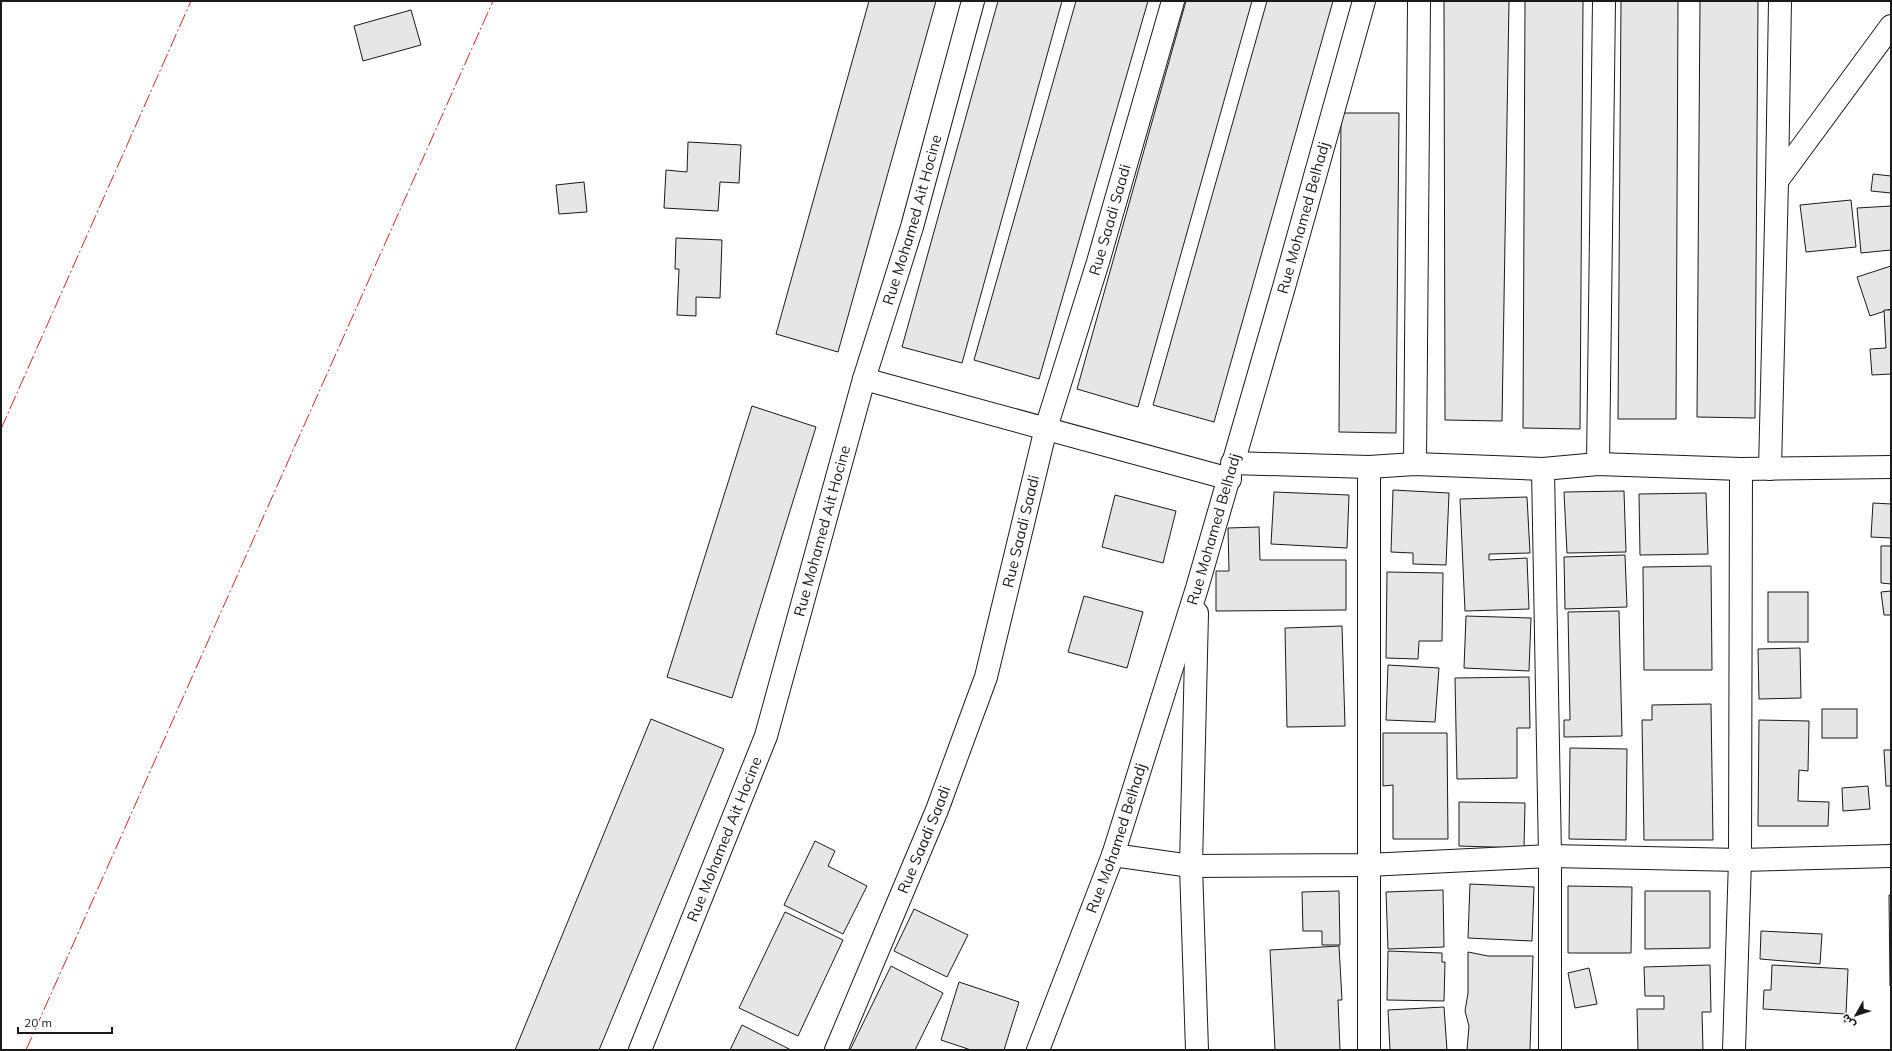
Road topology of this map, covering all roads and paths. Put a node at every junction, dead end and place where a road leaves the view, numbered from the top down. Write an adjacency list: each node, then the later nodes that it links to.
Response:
1 (973, 1): 9 (street, Rue Mohamed Ait Hocine)
2 (1172, 1): 10 (street, Rue Saadi Saadi)
3 (1364, 1): 18 (street, Rue Mohamed Belhadj)
4 (1420, 1): 11 (street)
5 (1604, 1): 12 (street)
6 (1780, 1): 8 (street)
7 (1891, 26): 8 (street)
8 (1777, 181): 17 (street)
9 (864, 379): 10 (street); 26 (street, Rue Mohamed Ait Hocine)
10 (1046, 428): 18 (street); 27 (street, Rue Saadi Saadi)
11 (1414, 464): 13 (street); 15 (street)
12 (1598, 464): 15 (street); 16 (street)
13 (1369, 467): 18 (street); 24 (street)
14 (1891, 467): 17 (street)
15 (1543, 469): 21 (street)
16 (1741, 469): 17 (street); 23 (street)
17 (1770, 469)
18 (1231, 471): 19 (street, Rue Mohamed Belhadj)
19 (1197, 588): 20 (street, Rue Mohamed Belhadj); 25 (street)
20 (1113, 855): 25 (street); 28 (street, Rue Mohamed Belhadj)
21 (1550, 856): 23 (street); 24 (street); 31 (street)
22 (1891, 856): 23 (street)
23 (1740, 860): 32 (street)
24 (1368, 865): 25 (street); 30 (street)
25 (1191, 866): 29 (street)
26 (640, 1050)
27 (836, 1050)
28 (1038, 1050)
29 (1196, 1050)
30 (1369, 1050)
31 (1550, 1050)
32 (1734, 1050)

